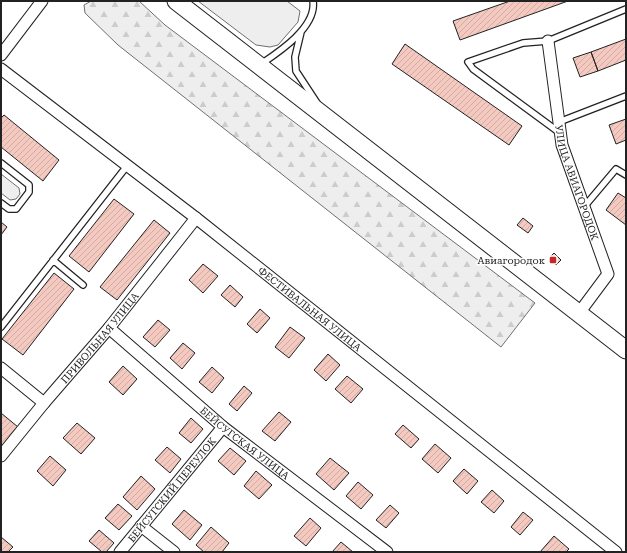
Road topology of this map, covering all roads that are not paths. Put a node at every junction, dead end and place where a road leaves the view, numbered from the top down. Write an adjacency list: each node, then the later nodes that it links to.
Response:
1 (42, 1): 7 (street)
2 (176, 1): 8 (main road)
3 (313, 1): 5 (lane)
4 (626, 9): 6 (lane)
5 (301, 32): 8 (lane); 11 (lane)
6 (548, 41): 12 (street, УЛИЦА АВИАГОРОДОК); 12 (lane)
7 (1, 55)
8 (260, 66): 11 (main road)
9 (1, 69): 14 (street, ФЕСТИВАЛЬНАЯ УЛИЦА)
10 (626, 96): 12 (lane)
11 (327, 118): 21 (main road)
12 (560, 128): 17 (street, УЛИЦА АВИАГОРОДОК)
13 (1, 163): 16 (lane)
14 (127, 166): 18 (street, ФЕСТИВАЛЬНАЯ УЛИЦА); 19 (lane)
15 (626, 175): 17 (lane)
16 (1, 203)
17 (584, 207): 21 (street, УЛИЦА АВИАГОРОДОК)
18 (196, 218): 23 (street, ПРИВОЛЬНАЯ УЛИЦА); 33 (street, ФЕСТИВАЛЬНАЯ УЛИЦА)
19 (53, 260): 20 (lane); 22 (lane)
20 (83, 284)
21 (578, 313): 24 (main road)
22 (1, 327)
23 (109, 328): 26 (street, ПРИВОЛЬНАЯ УЛИЦА); 27 (street, БЕЙСУГСКАЯ УЛИЦА)
24 (626, 350)
25 (1, 368): 26 (street)
26 (44, 403): 28 (street, ПРИВОЛЬНАЯ УЛИЦА)
27 (223, 427): 29 (street, БЕЙСУГСКИЙ ПЕРЕУЛОК); 32 (street, БЕЙСУГСКАЯ УЛИЦА)
28 (1, 456)
29 (141, 526): 30 (street, БЕЙСУГСКИЙ ПЕРЕУЛОК); 31 (street)
30 (120, 552)
31 (174, 552)
32 (387, 552)
33 (616, 552)

